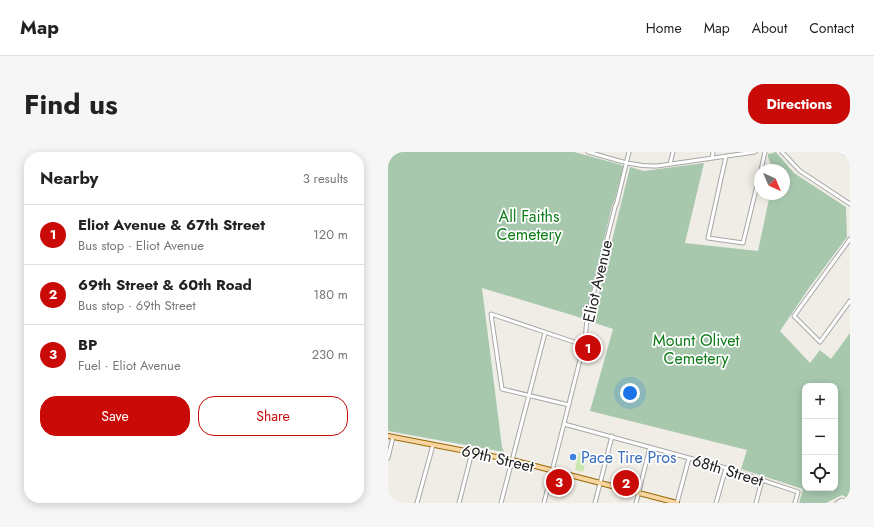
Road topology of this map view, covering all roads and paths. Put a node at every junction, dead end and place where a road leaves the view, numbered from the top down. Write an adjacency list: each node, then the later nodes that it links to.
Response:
1 (588, 152): 12 (street)
2 (629, 152): 12 (street, Eliot Avenue)
3 (672, 152): 13 (street)
4 (713, 152): 11 (street)
5 (755, 152): 9 (street)
6 (765, 152): 14 (street)
7 (782, 152): 16 (street)
8 (843, 152): 10 (street)
9 (726, 156): 11 (street); 15 (street)
10 (850, 157)
11 (712, 158): 13 (street)
12 (627, 163): 13 (street); 20 (street, Eliot Avenue)
13 (670, 164)
14 (762, 164)
15 (754, 198)
16 (850, 204)
17 (850, 239): 18 (street)
18 (850, 301)
19 (545, 333): 20 (street); 21 (street); 21 (street)
20 (584, 345): 22 (street, Eliot Avenue)
21 (529, 395): 22 (street); 32 (street)
22 (569, 405): 23 (street, Eliot Avenue)
23 (564, 424): 25 (street, 68th Street); 34 (street, Eliot Avenue)
24 (388, 436): 26 (main road, 69th Street)
25 (612, 436): 28 (street, 68th Street); 36 (street)
26 (394, 437): 27 (main road, 69th Street); 30 (street)
27 (433, 445): 29 (main road, 69th Street); 38 (street)
28 (650, 447): 31 (street, 68th Street); 37 (street)
29 (472, 452): 32 (main road, 69th Street); 39 (street)
30 (388, 458)
31 (689, 458): 33 (street, 68th Street); 44 (street)
32 (512, 460): 34 (main road, 69th Street); 40 (street)
33 (726, 468): 35 (street, 68th Street); 45 (street)
34 (553, 471): 36 (main road, 69th Street); 41 (street, Eliot Avenue)
35 (762, 480): 46 (street); 47 (street, 68th Street)
36 (600, 483): 37 (main road, 69th Street); 42 (street)
37 (639, 493): 43 (street); 44 (main road, 69th Street)
38 (417, 503)
39 (459, 503)
40 (501, 503)
41 (544, 503)
42 (595, 503)
43 (636, 503)
44 (677, 503)
45 (716, 503)
46 (756, 503)
47 (795, 503)
48 (837, 503): 49 (street)
49 (846, 503)

